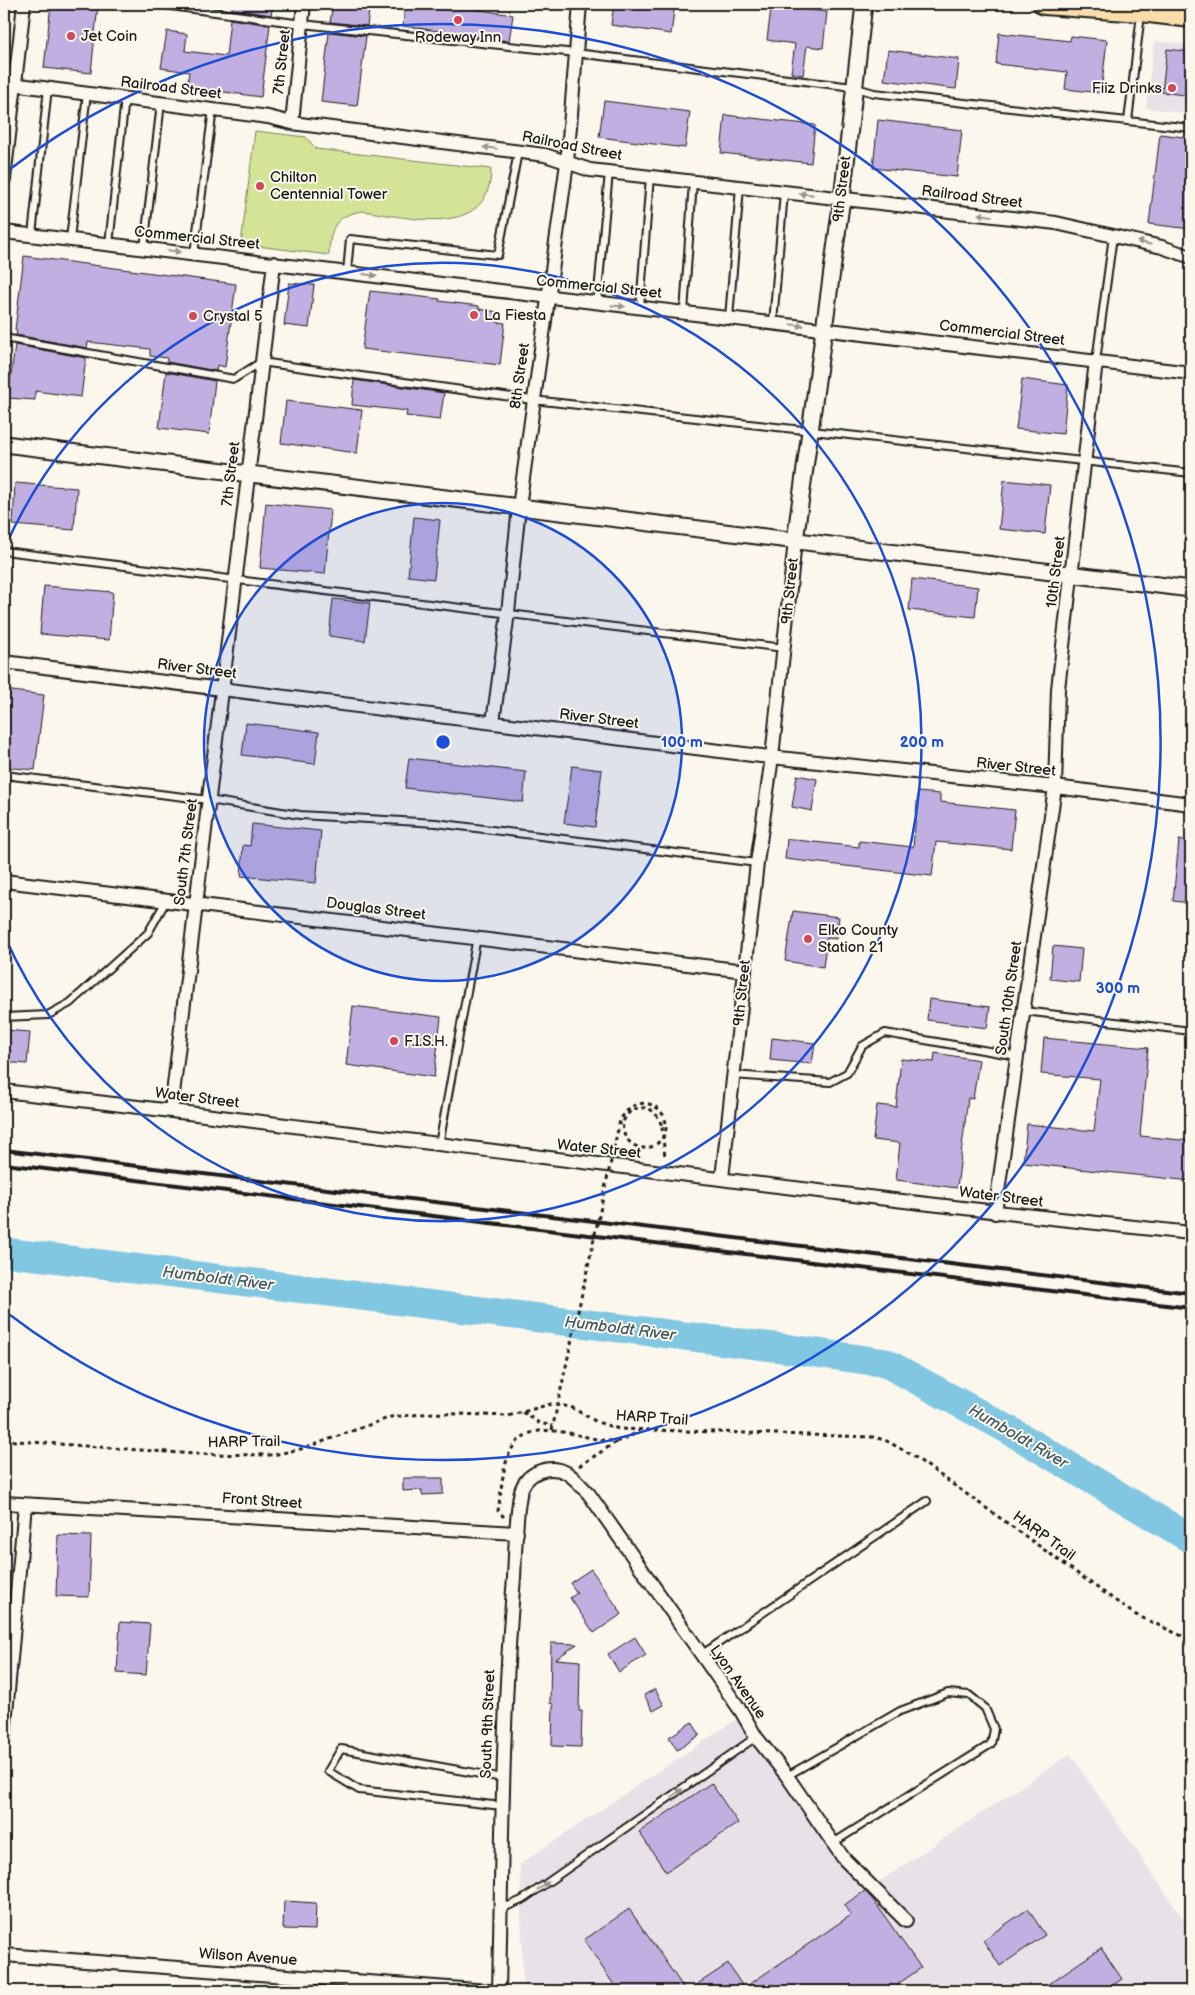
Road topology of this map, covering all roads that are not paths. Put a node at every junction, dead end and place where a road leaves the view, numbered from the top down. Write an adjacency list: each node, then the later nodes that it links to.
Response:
1 (24, 4): 11 (street)
2 (156, 4): 9 (lane)
3 (304, 4): 9 (street, 7th Street)
4 (580, 4): 10 (street, 8th Street)
5 (864, 4): 12 (street, 9th Street)
6 (1044, 4): 7 (main road)
7 (1142, 7): 8 (main road); 18 (lane)
8 (1191, 17)
9 (302, 24): 10 (lane); 19 (street, 7th Street)
10 (576, 53): 12 (lane); 22 (street, 8th Street)
11 (10, 83): 13 (street, Railroad Street); 25 (street)
12 (853, 87): 18 (lane); 29 (street, 9th Street)
13 (48, 88): 14 (street, Railroad Street); 31 (lane)
14 (87, 93): 15 (street, Railroad Street); 33 (lane)
15 (125, 98): 16 (street, Railroad Street); 34 (lane)
16 (161, 103): 17 (street, Railroad Street); 35 (lane)
17 (213, 110): 19 (street, Railroad Street); 36 (lane)
18 (1128, 121): 20 (lane)
19 (292, 123): 21 (street, Railroad Street, one-way to 19)
20 (1191, 128)
21 (518, 152): 22 (street, Railroad Street); 39 (lane)
22 (567, 163): 23 (street, Railroad Street); 40 (street, 8th Street)
23 (609, 172): 24 (street, Railroad Street); 41 (lane)
24 (650, 176): 26 (street, Railroad Street); 42 (lane)
25 (4, 179)
26 (693, 181): 27 (street, Railroad Street); 43 (lane)
27 (740, 186): 28 (street, Railroad Street); 44 (lane)
28 (784, 192): 29 (street, Railroad Street, one-way to 28); 45 (lane)
29 (842, 198): 32 (street, Railroad Street, one-way to 29); 46 (street, 9th Street)
30 (4, 232): 31 (street, Commercial Street)
31 (32, 235): 33 (street, Commercial Street)
32 (1113, 236): 37 (street, Railroad Street, one-way to 32); 48 (lane)
33 (70, 239): 34 (street, Commercial Street)
34 (109, 244): 35 (street, Commercial Street)
35 (144, 248): 36 (street, Commercial Street, one-way to 36)
36 (194, 254): 38 (street, Commercial Street)
37 (1191, 257)
38 (274, 262): 39 (street, Commercial Street); 49 (street, 7th Street)
39 (347, 272): 40 (street, Commercial Street, one-way to 40)
40 (547, 298): 41 (street, Commercial Street); 51 (street, 8th Street)
41 (597, 303): 42 (street, Commercial Street, one-way to 42)
42 (640, 308): 43 (street, Commercial Street)
43 (684, 313): 44 (street, Commercial Street)
44 (730, 318): 45 (street, Commercial Street)
45 (773, 323): 46 (street, Commercial Street, one-way to 46)
46 (823, 328): 48 (street, Commercial Street); 52 (street, 9th Street)
47 (4, 338): 49 (lane)
48 (1096, 361): 50 (street, Commercial Street); 54 (street, 10th Street)
49 (262, 362): 51 (lane); 56 (street, 7th Street)
50 (1191, 373)
51 (533, 400): 52 (lane); 57 (street, 8th Street)
52 (809, 432): 54 (lane); 58 (street, 9th Street)
53 (4, 444): 56 (street)
54 (1085, 460): 55 (lane); 60 (street, 10th Street)
55 (1191, 473)
56 (247, 474): 57 (street); 61 (street, 7th Street)
57 (519, 507): 58 (street); 63 (street, 8th Street)
58 (795, 541): 60 (street); 64 (street, 9th Street)
59 (4, 551): 61 (lane)
60 (1072, 574): 62 (street); 70 (street, 10th Street)
61 (235, 580): 63 (lane); 66 (street, 7th Street)
62 (1191, 589)
63 (508, 613): 64 (lane); 67 (street, 8th Street)
64 (784, 648): 68 (street, 9th Street)
65 (4, 662): 66 (street, River Street)
66 (222, 689): 67 (street, River Street); 71 (street, South 7th Street)
67 (493, 722): 68 (street, River Street)
68 (772, 756): 70 (street, River Street); 73 (street, 9th Street)
69 (4, 775): 71 (lane)
70 (1055, 787): 72 (street, River Street); 79 (street, South 10th Street)
71 (209, 800): 73 (lane); 76 (street, South 7th Street)
72 (1191, 804)
73 (757, 863): 78 (street, 9th Street)
74 (4, 881): 75 (street, Douglas Street)
75 (166, 901): 76 (street, Douglas Street); 80 (lane)
76 (196, 903): 77 (street, Douglas Street); 85 (street, South 7th Street)
77 (477, 937): 78 (street, Douglas Street); 86 (lane)
78 (745, 971): 83 (street, 9th Street)
79 (1024, 1011): 81 (lane); 82 (street, South 10th Street)
80 (4, 1018)
81 (1191, 1031)
82 (1017, 1056): 83 (lane); 88 (street, South 10th Street)
83 (733, 1074): 87 (street, 9th Street)
84 (4, 1091): 85 (street, Water Street)
85 (170, 1110): 86 (street, Water Street)
86 (439, 1145): 87 (street, Water Street)
87 (722, 1178): 88 (street, Water Street)
88 (995, 1213): 89 (street, Water Street)
89 (1191, 1233)
90 (568, 1474): 94 (street, South 9th Street); 95 (street, Lyon Avenue)
91 (927, 1501): 95 (lane)
92 (4, 1503): 93 (street, Front Street)
93 (25, 1505): 94 (street, Front Street); 96 (street)
94 (517, 1533): 99 (street, South 9th Street)
95 (700, 1656): 97 (street, Lyon Avenue)
96 (4, 1735)
97 (756, 1738): 98 (street, Lyon Avenue); 102 (lane, one-way to 97)
98 (787, 1776): 101 (street, Lyon Avenue); 101 (lane)
99 (503, 1778): 100 (street, South 9th Street); 100 (lane)
100 (502, 1806): 102 (street, South 9th Street)
101 (833, 1843): 103 (street, Lyon Avenue)
102 (500, 1909): 106 (street, South 9th Street)
103 (906, 1921)
104 (4, 1955): 105 (street, Wilson Avenue)
105 (489, 1991)
106 (499, 1991)

